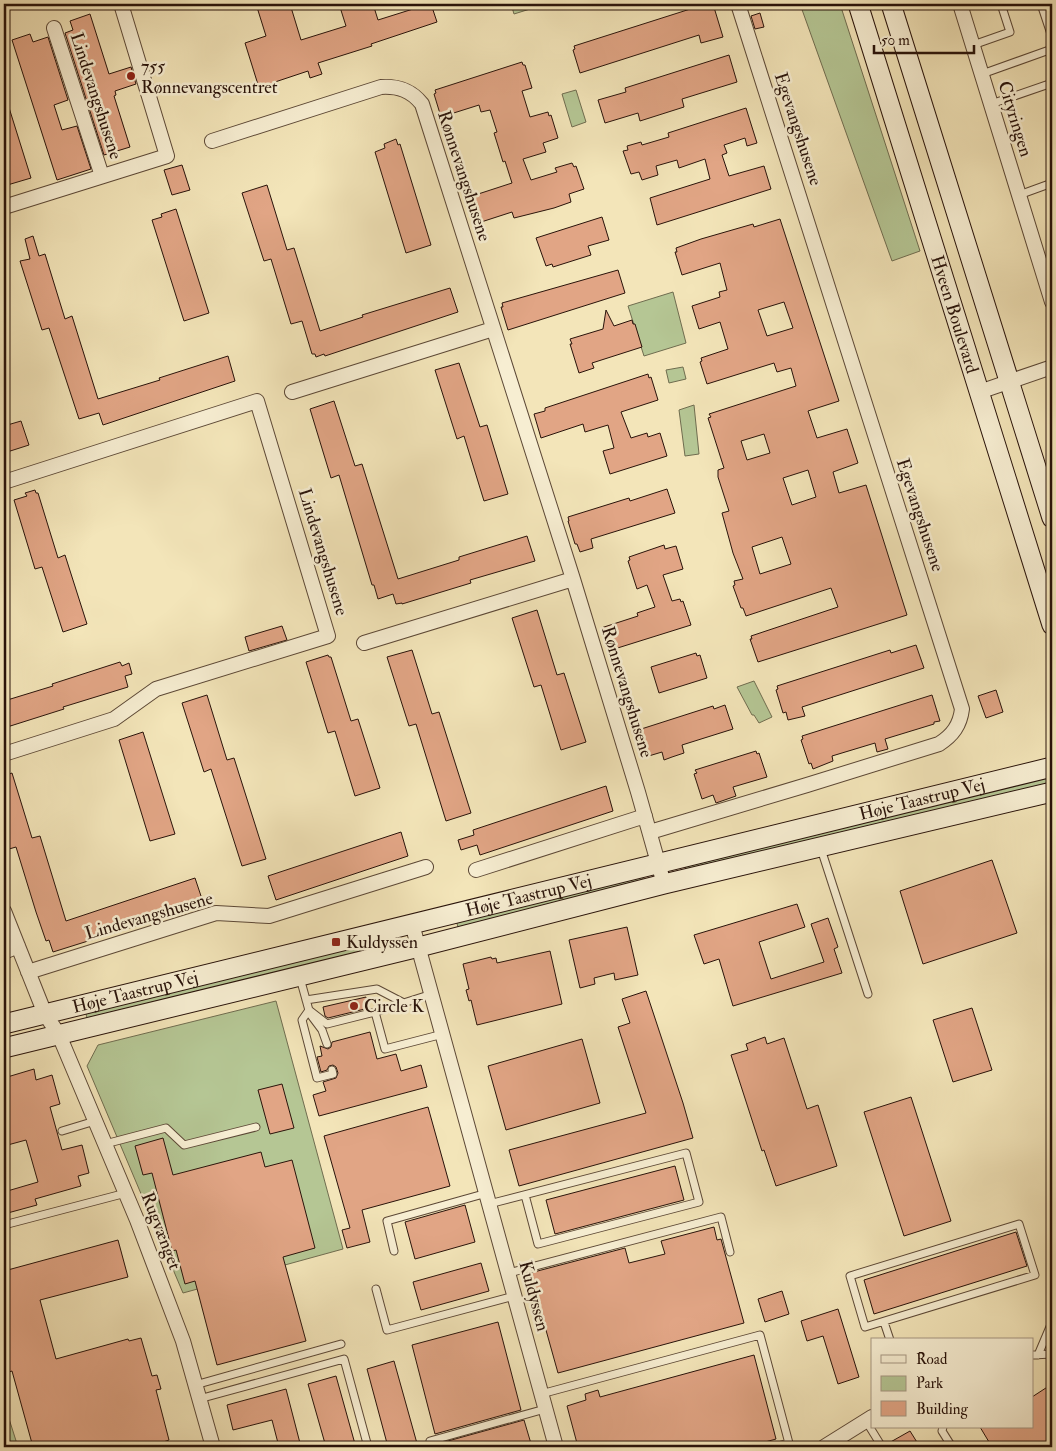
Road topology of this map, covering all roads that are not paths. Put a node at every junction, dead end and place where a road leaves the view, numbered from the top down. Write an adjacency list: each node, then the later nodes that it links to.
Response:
1 (121, 4): 16 (street, Lindevangshusene)
2 (738, 4): 36 (street, Egevangshusene)
3 (858, 4): 26 (street, Hveen Boulevard)
4 (891, 4): 24 (street, Hveen Boulevard)
5 (960, 4): 10 (street, Cityringen)
6 (1001, 4): 10 (lane)
7 (1041, 4): 9 (lane)
8 (54, 28): 16 (street, Lindevangshusene)
9 (1052, 37)
10 (973, 45): 12 (street, Cityringen)
11 (1052, 50): 12 (lane)
12 (982, 74): 14 (street, Cityringen)
13 (1052, 83): 14 (lane)
14 (991, 104): 18 (street, Cityringen)
15 (212, 141): 22 (street, Rønnevangshusene)
16 (102, 176): 19 (street, Lindevangshusene)
17 (1052, 183): 18 (lane)
18 (1019, 195): 20 (street, Cityringen)
19 (4, 207)
20 (1050, 283): 21 (street, Cityringen)
21 (1052, 302)
22 (493, 329): 25 (street); 29 (street, Rønnevangshusene)
23 (1052, 367): 24 (street)
24 (1010, 383): 26 (street); 28 (street, Hveen Boulevard)
25 (292, 392)
26 (979, 392): 30 (street, Hveen Boulevard)
27 (4, 482): 32 (street, Lindevangshusene)
28 (1052, 518)
29 (573, 579): 31 (street); 35 (street, Rønnevangshusene)
30 (1052, 625)
31 (364, 643)
32 (4, 754)
33 (1052, 767): 38 (street, Høje Taastrup Vej)
34 (1052, 792): 37 (street, Høje Taastrup Vej)
35 (645, 816): 36 (street, Rønnevangshusene); 40 (street)
36 (650, 832): 38 (street, Rønnevangshusene)
37 (820, 846): 41 (street, Høje Taastrup Vej); 50 (lane)
38 (658, 863): 41 (street, Rønnevangshusene); 43 (street, Høje Taastrup Vej)
39 (426, 867): 47 (street, Lindevangshusene)
40 (476, 870)
41 (664, 884): 45 (street, Høje Taastrup Vej)
42 (4, 912): 44 (street)
43 (412, 924): 45 (street, Kuldyssen); 55 (street, Høje Taastrup Vej)
44 (18, 946): 46 (street); 47 (street)
45 (419, 946): 48 (street, Høje Taastrup Vej); 49 (street, Kuldyssen)
46 (4, 952)
47 (28, 972): 55 (street)
48 (300, 975): 51 (lane); 58 (street, Høje Taastrup Vej)
49 (432, 994): 52 (lane); 57 (street, Kuldyssen)
50 (868, 994)
51 (306, 1000): 52 (lane); 53 (lane)
52 (404, 1003): 54 (lane)
53 (309, 1010): 54 (lane); 59 (lane); 61 (lane)
54 (375, 1012): 57 (lane)
55 (45, 1014): 56 (street, Høje Taastrup Vej); 58 (street)
56 (4, 1024)
57 (443, 1034): 68 (street, Kuldyssen)
58 (59, 1035): 60 (street, Høje Taastrup Vej); 62 (street, Rugvænget)
59 (326, 1044)
60 (4, 1048)
61 (332, 1070)
62 (95, 1121): 64 (lane); 65 (street, Rugvænget)
63 (256, 1127): 65 (lane)
64 (62, 1131)
65 (105, 1144): 66 (street, Rugvænget)
66 (126, 1193): 69 (lane); 81 (street, Rugvænget)
67 (525, 1194): 67 (lane); 68 (lane)
68 (488, 1198): 70 (lane); 72 (street, Kuldyssen)
69 (4, 1225)
70 (394, 1251)
71 (730, 1252): 72 (lane)
72 (508, 1273): 74 (street, Kuldyssen)
73 (376, 1289): 74 (lane)
74 (514, 1296): 82 (street, Kuldyssen)
75 (884, 1322): 75 (lane); 77 (lane)
76 (1052, 1322): 80 (lane)
77 (889, 1338)
78 (341, 1344): 81 (lane)
79 (1052, 1354): 80 (lane)
80 (1035, 1355)
81 (195, 1384): 83 (street, Rugvænget)
82 (541, 1394): 84 (street, Kuldyssen); 89 (lane)
83 (199, 1399): 90 (street, Rugvænget); 91 (lane)
84 (546, 1410): 88 (lane); 92 (street, Kuldyssen)
85 (869, 1419): 94 (street)
86 (873, 1428): 95 (lane)
87 (943, 1428): 96 (lane)
88 (430, 1441)
89 (790, 1445): 93 (lane)
90 (213, 1447)
91 (368, 1447)
92 (556, 1447)
93 (774, 1447)
94 (824, 1447)
95 (882, 1447)
96 (952, 1447)

